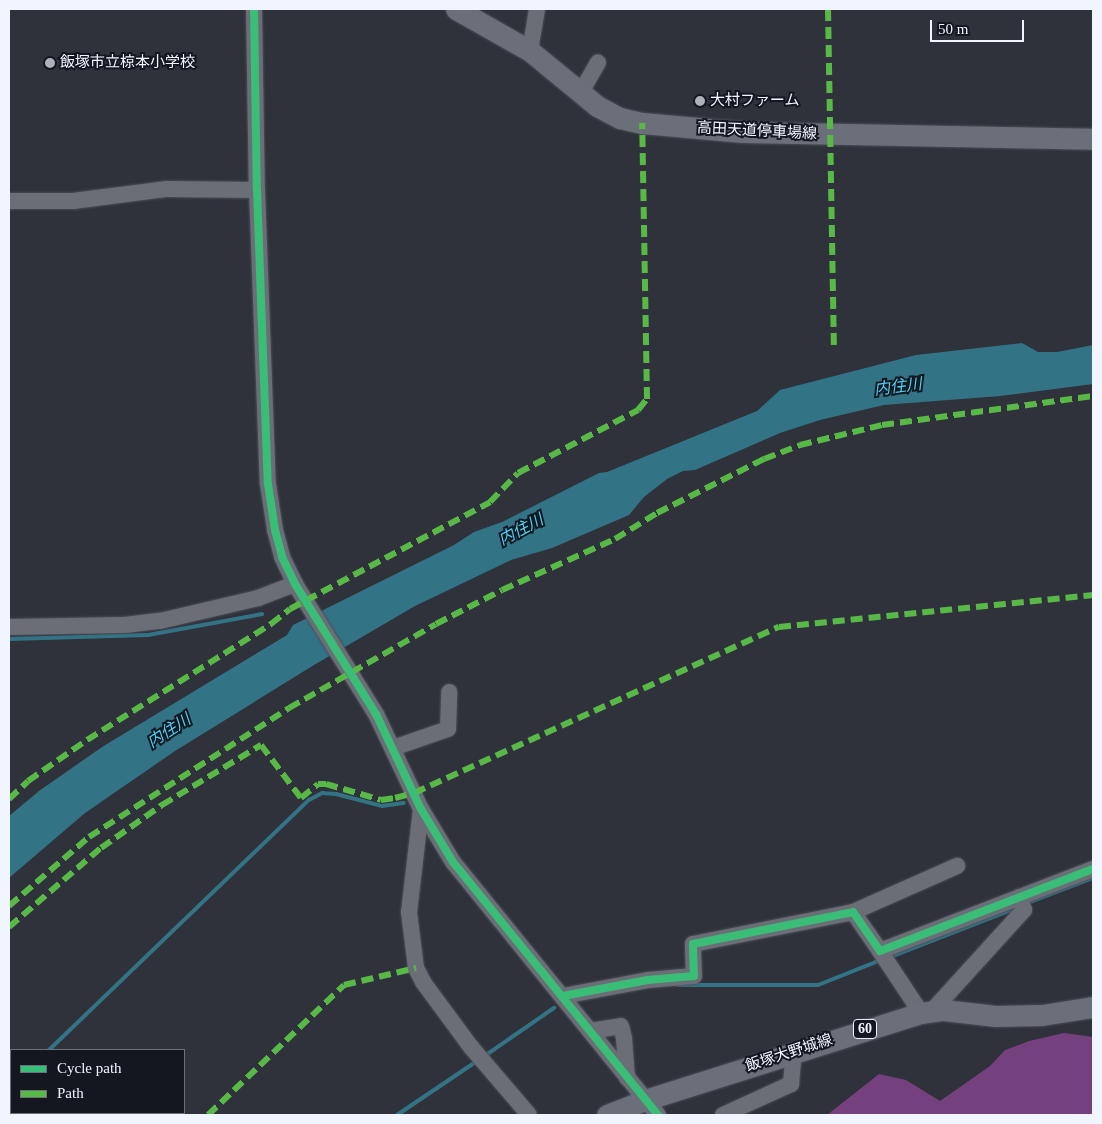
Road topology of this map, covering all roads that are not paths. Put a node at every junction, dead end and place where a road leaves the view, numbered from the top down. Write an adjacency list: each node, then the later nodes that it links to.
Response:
1 (254, 9): 8 (street)
2 (456, 9): 4 (main road, 高田天道停車場線)
3 (537, 9): 4 (street)
4 (530, 50): 6 (main road, 高田天道停車場線)
5 (598, 63): 6 (street)
6 (581, 92): 7 (main road, 高田天道停車場線)
7 (1093, 139)
8 (257, 190): 9 (street); 10 (street)
9 (9, 201)
10 (295, 584): 11 (street); 13 (street)
11 (9, 627)
12 (449, 692): 13 (street)
13 (393, 748): 14 (street)
14 (421, 809): 20 (street); 27 (street)
15 (957, 866): 18 (street)
16 (1093, 869): 17 (street)
17 (1022, 904): 19 (street); 22 (street)
18 (854, 912): 19 (street); 20 (street)
19 (884, 957): 22 (street)
20 (563, 996): 23 (street)
21 (1093, 1007): 22 (main road, 飯塚大野城線 / 60)
22 (926, 1012): 24 (main road, 飯塚大野城線 / 60)
23 (590, 1031): 25 (street); 25 (street)
24 (794, 1051): 26 (main road, 飯塚大野城線 / 60); 29 (street)
25 (628, 1078): 26 (street)
26 (652, 1107): 28 (main road, 飯塚大野城線 / 60)
27 (529, 1115)
28 (608, 1115)
29 (723, 1115)

